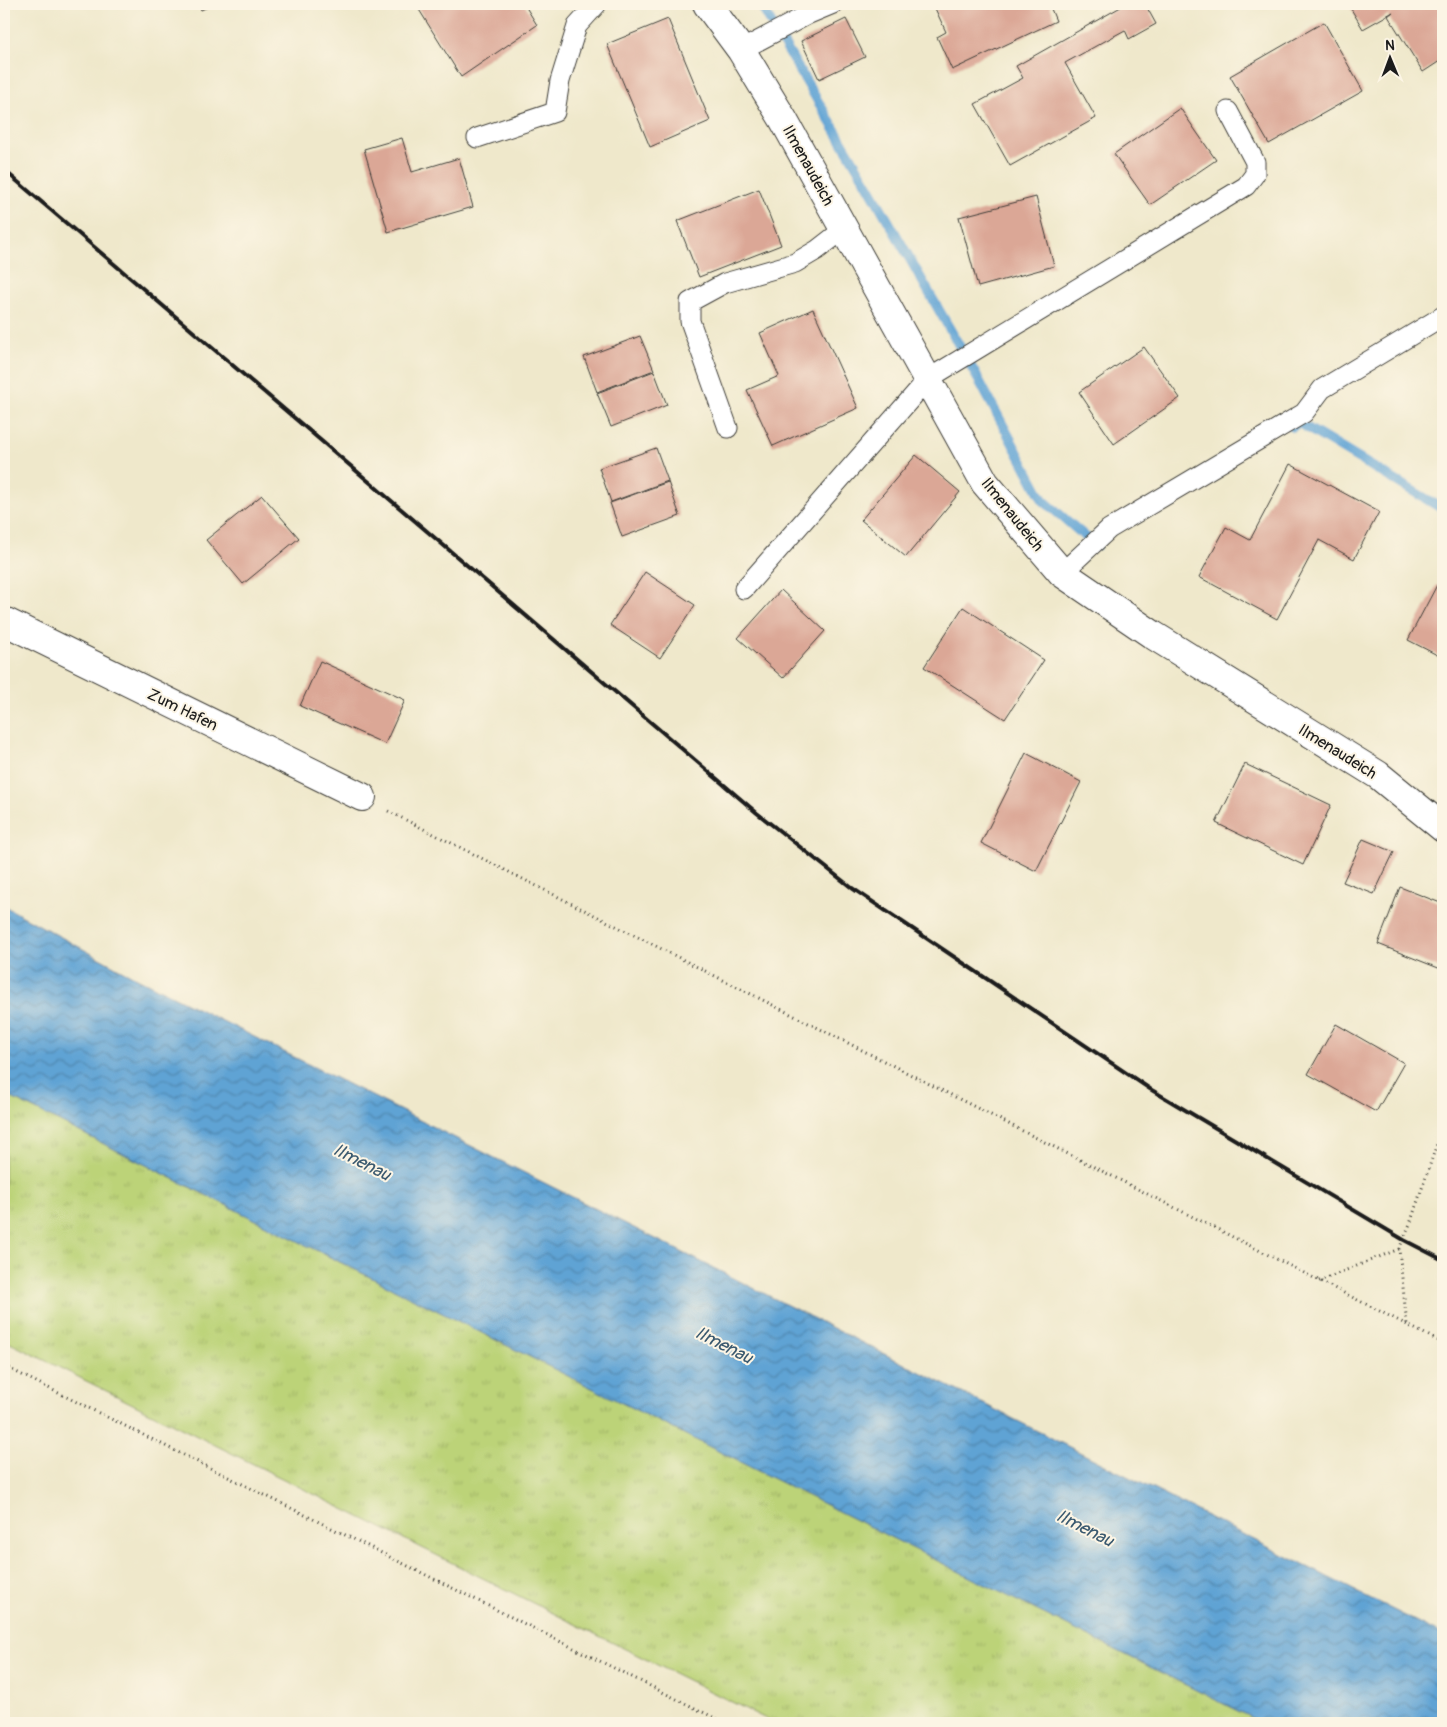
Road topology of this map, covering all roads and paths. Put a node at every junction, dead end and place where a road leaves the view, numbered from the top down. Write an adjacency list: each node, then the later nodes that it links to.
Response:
1 (597, 4): 6 (lane)
2 (708, 4): 4 (street, Ilmenaudeich)
3 (833, 4): 4 (lane)
4 (741, 50): 7 (street, Ilmenaudeich)
5 (1228, 111): 9 (lane)
6 (477, 138)
7 (844, 229): 9 (street, Ilmenaudeich); 10 (lane)
8 (1443, 316): 11 (lane)
9 (928, 379): 11 (street, Ilmenaudeich); 12 (lane)
10 (728, 428)
11 (1062, 573): 15 (street, Ilmenaudeich)
12 (744, 589)
13 (4, 621): 14 (street, Zum Hafen)
14 (362, 797): 18 (path)
15 (1443, 828)
16 (1443, 1126): 17 (path)
17 (1399, 1249): 18 (path); 19 (path)
18 (1318, 1281): 19 (path)
19 (1407, 1325): 20 (path)
20 (1443, 1344)
21 (4, 1366): 22 (path)
22 (725, 1723)

